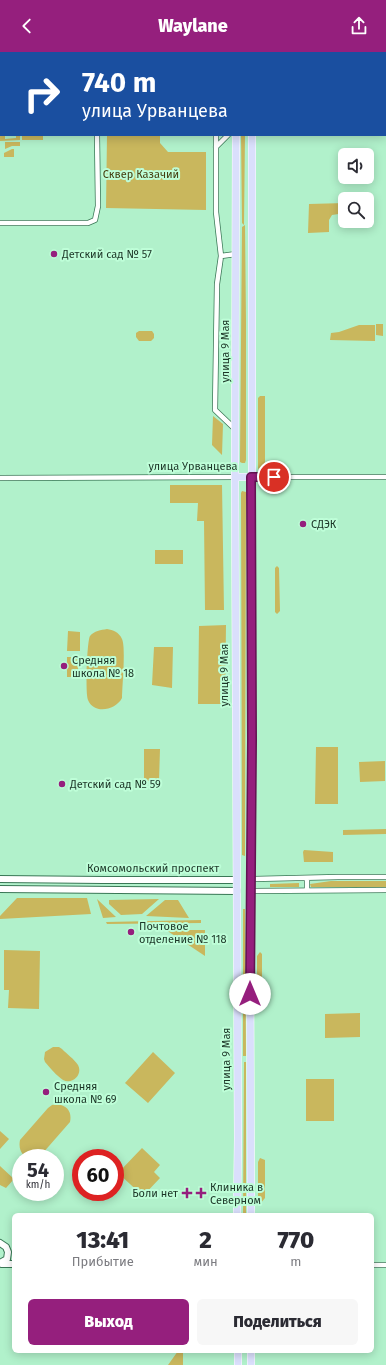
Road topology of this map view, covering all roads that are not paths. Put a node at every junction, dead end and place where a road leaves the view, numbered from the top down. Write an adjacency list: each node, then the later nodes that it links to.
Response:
1 (97, 136): 7 (street)
2 (216, 136): 6 (street)
3 (227, 136): 6 (street)
4 (236, 136): 8 (main road, улица 9 Мая)
5 (252, 136): 12 (main road)
6 (216, 147): 9 (street)
7 (0, 223)
8 (236, 254): 9 (street); 10 (main road, улица 9 Мая)
9 (221, 256): 10 (street)
10 (235, 428): 11 (main road, улица 9 Мая)
11 (234, 477): 12 (main road, улица Урванцева); 14 (street, улица Урванцева); 19 (main road, улица 9 Мая)
12 (251, 477): 13 (street, улица Урванцева); 18 (main road)
13 (386, 477)
14 (0, 478)
15 (307, 878): 16 (street, Комсомольский проспект); 18 (street, Комсомольский проспект); 21 (street)
16 (386, 878)
17 (0, 879): 19 (main road, Комсомольский проспект)
18 (251, 879): 19 (main road, Комсомольский проспект); 24 (main road)
19 (236, 880): 23 (main road, улица 9 Мая)
20 (0, 889): 23 (main road, Комсомольский проспект)
21 (307, 890): 22 (street, Комсомольский проспект); 24 (street, Комсомольский проспект)
22 (386, 890)
23 (237, 891): 24 (main road, Комсомольский проспект); 25 (main road, улица 9 Мая)
24 (251, 891): 26 (main road)
25 (237, 1213)
26 (251, 1213)
27 (0, 1242): 28 (main road)
28 (6, 1247): 29 (main road); 30 (main road)
29 (12, 1252)
30 (0, 1263): 31 (main road)
31 (12, 1264)
32 (374, 1265): 33 (street)
33 (386, 1265)
34 (238, 1353): 36 (main road)
35 (251, 1353): 37 (main road)
36 (238, 1365)
37 (251, 1365)

